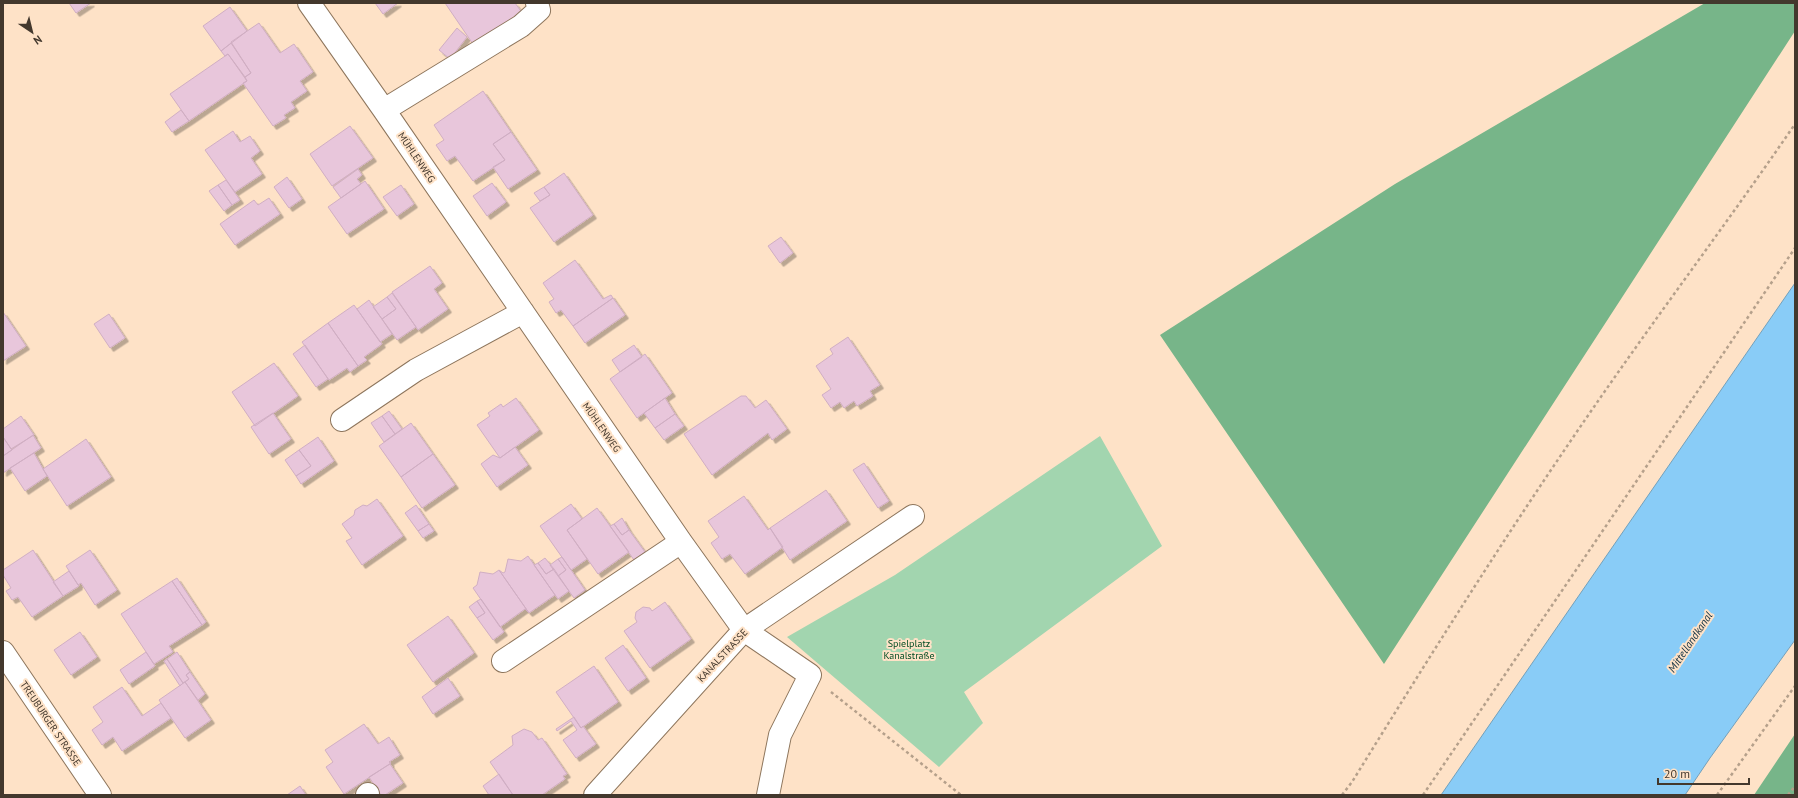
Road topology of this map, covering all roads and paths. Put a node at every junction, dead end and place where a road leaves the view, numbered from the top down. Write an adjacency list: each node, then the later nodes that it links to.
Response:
1 (309, 3): 3 (street, MÜHLENWEG)
2 (537, 3): 3 (street)
3 (384, 110): 6 (street, MÜHLENWEG)
4 (1795, 124): 20 (path)
5 (1795, 248): 21 (path)
6 (523, 312): 7 (street); 9 (street, MÜHLENWEG)
7 (342, 420)
8 (913, 516): 10 (street, KANALSTRASSE)
9 (681, 542): 10 (street, MÜHLENWEG); 12 (street)
10 (744, 630): 13 (street); 17 (street, KANALSTRASSE)
11 (3, 652): 16 (street, TREUBURGER STRASSE)
12 (503, 661)
13 (810, 675): 18 (street); 19 (path)
14 (1795, 686): 22 (path)
15 (1795, 786): 23 (path)
16 (100, 795)
17 (595, 795)
18 (768, 795)
19 (961, 795)
20 (1342, 795)
21 (1423, 795)
22 (1717, 795)
23 (1788, 795)

